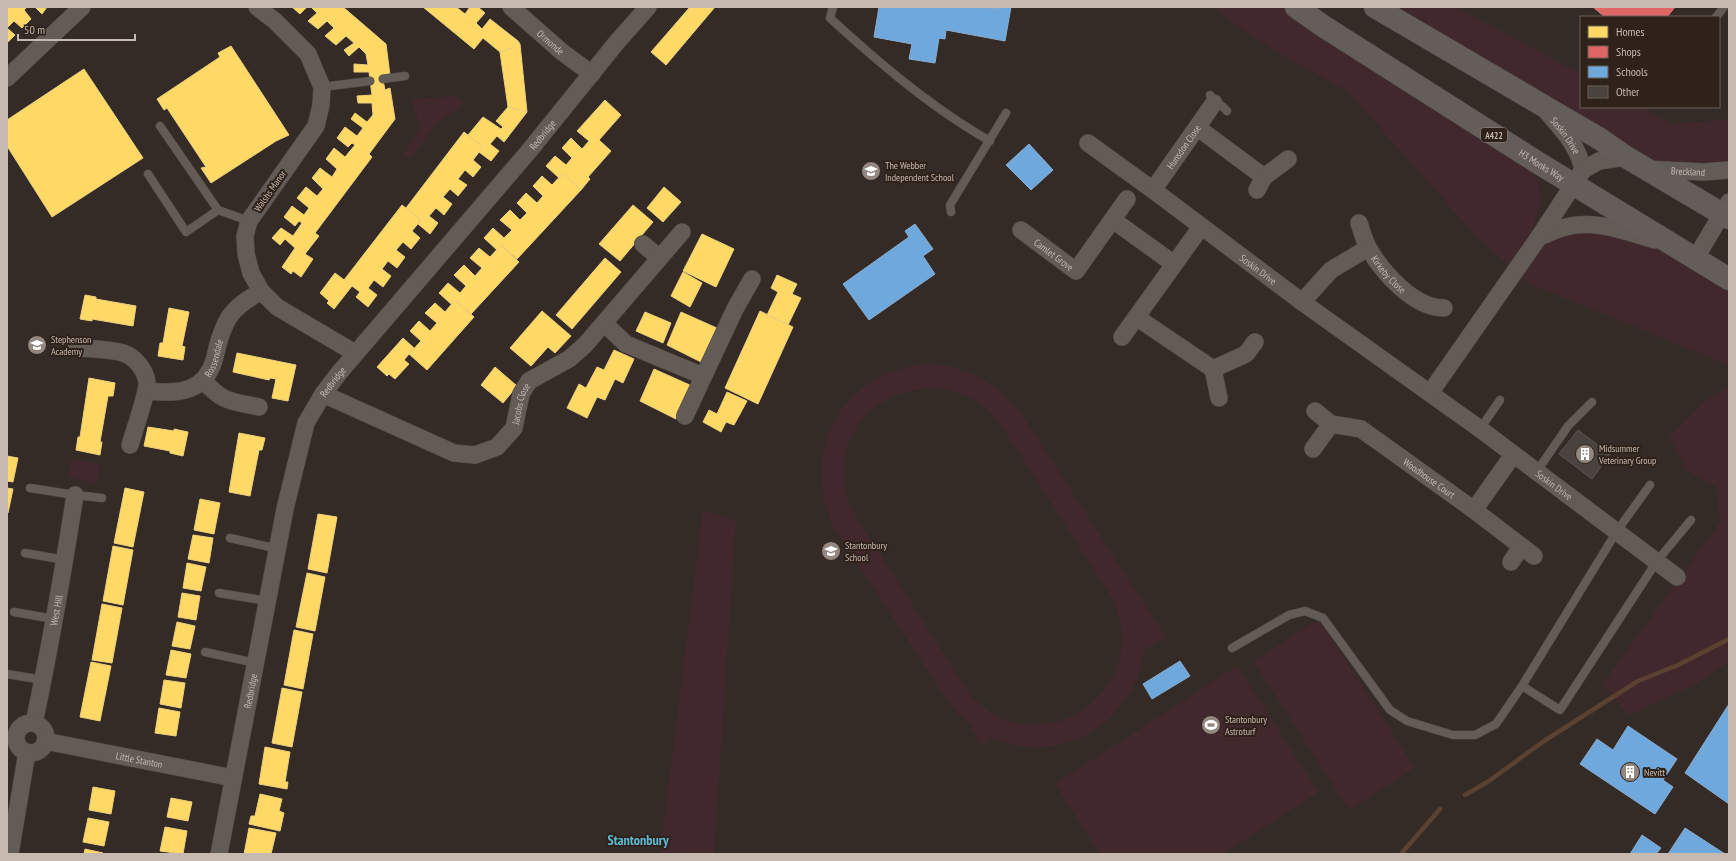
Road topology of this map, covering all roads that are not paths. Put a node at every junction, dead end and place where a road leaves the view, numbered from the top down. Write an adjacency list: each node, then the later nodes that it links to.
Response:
1 (82, 7): 12 (street)
2 (257, 7): 15 (street, Walshs Manor)
3 (511, 7): 10 (street, Ormonde)
4 (648, 7): 10 (street, Redbridge)
5 (833, 7): 21 (lane)
6 (1296, 7): 28 (main road, H3 Monks Way / A422)
7 (1375, 7): 17 (main road)
8 (1724, 7): 9 (lane)
9 (1717, 16)
10 (592, 74): 57 (street, Redbridge)
11 (405, 76): 13 (lane)
12 (7, 78)
13 (383, 79)
14 (370, 81): 15 (lane)
15 (322, 87): 35 (street, Walshs Manor)
16 (1217, 103): 20 (street, Hunsdon Close)
17 (1541, 105): 23 (main road); 28 (street, Soskin Drive)
18 (1006, 113): 21 (lane)
19 (160, 126): 31 (lane)
20 (1198, 128): 24 (street); 29 (street, Hunsdon Close)
21 (990, 141): 33 (lane)
22 (1088, 143): 29 (street, Soskin Drive)
23 (1626, 157): 25 (main road); 28 (street)
24 (1288, 159)
25 (1647, 169): 26 (street, Breckland); 32 (main road)
26 (1729, 170)
27 (148, 174): 31 (lane)
28 (1578, 177): 40 (street); 42 (main road, H3 Monks Way / A422)
29 (1153, 190): 37 (street, Soskin Drive)
30 (1127, 199): 34 (street, Camlet Grove)
31 (218, 210): 35 (lane)
32 (1727, 211): 45 (street)
33 (951, 212)
34 (1113, 220): 38 (street, Camlet Grove); 46 (street)
35 (249, 221): 49 (street, Walshs Manor)
36 (1359, 223): 43 (street, Kirkeby Close)
37 (1201, 227): 46 (street); 50 (street, Soskin Drive)
38 (1021, 230)
39 (682, 232): 44 (street, Jacobs Close)
40 (1539, 237): 42 (street); 62 (street)
41 (643, 244): 44 (street)
42 (1671, 244): 45 (main road, H3 Monks Way / A422)
43 (1368, 248): 50 (street); 51 (street, Kirkeby Close)
44 (659, 258): 53 (street, Jacobs Close)
45 (1695, 259): 48 (main road, H3 Monks Way / A422)
46 (1174, 264): 52 (street)
47 (752, 279): 59 (street)
48 (1729, 279)
49 (261, 291): 57 (street, Walshs Manor); 60 (street, Rossendale)
50 (1302, 302): 62 (street, Soskin Drive)
51 (1439, 312)
52 (1136, 317): 54 (street); 58 (street)
53 (604, 323): 59 (street); 63 (street, Jacobs Close)
54 (1122, 337)
55 (1255, 342): 58 (street)
56 (76, 348): 61 (street)
57 (355, 353): 63 (street, Redbridge)
58 (1213, 369): 64 (street)
59 (703, 376): 69 (street)
60 (203, 380): 61 (street, Rossendale); 67 (street)
61 (146, 391): 72 (street)
62 (1430, 393): 71 (street, Soskin Drive)
63 (323, 394): 84 (street, Redbridge)
64 (1219, 398)
65 (1500, 400): 71 (lane)
66 (1592, 402): 75 (lane)
67 (259, 407)
68 (1315, 411): 70 (street, Woodhouse Court)
69 (685, 416)
70 (1331, 424): 73 (street); 80 (street, Woodhouse Court)
71 (1480, 429): 74 (street, Soskin Drive)
72 (130, 445)
73 (1313, 450)
74 (1513, 454): 75 (street, Soskin Drive); 80 (street)
75 (1537, 471): 82 (street, Soskin Drive)
76 (1650, 485): 82 (lane)
77 (30, 488): 78 (lane)
78 (75, 496): 79 (lane); 86 (street, West Hill)
79 (102, 498)
80 (1474, 510): 88 (street, Woodhouse Court)
81 (1691, 520): 87 (lane)
82 (1617, 531): 87 (street, Soskin Drive); 99 (lane)
83 (230, 538): 84 (lane)
84 (278, 549): 91 (street, Redbridge)
85 (25, 553): 86 (lane)
86 (65, 560): 93 (street, West Hill)
87 (1656, 561): 89 (street, Soskin Drive); 99 (lane)
88 (1512, 562)
89 (1677, 577)
90 (219, 593): 91 (lane)
91 (268, 601): 96 (street, Redbridge)
92 (14, 612): 93 (lane)
93 (54, 620): 98 (street, West Hill)
94 (1232, 648): 99 (lane)
95 (205, 652): 96 (lane)
96 (256, 663): 104 (street, Redbridge)
97 (7, 674): 98 (lane)
98 (43, 680): 100 (street, West Hill)
99 (1522, 686)
100 (34, 723): 101 (street); 102 (street)
101 (12, 734): 103 (street)
102 (45, 741): 103 (street); 104 (street, Little Stanton)
103 (27, 752): 105 (street)
104 (233, 778): 106 (street, Redbridge)
105 (10, 854)
106 (219, 854)

